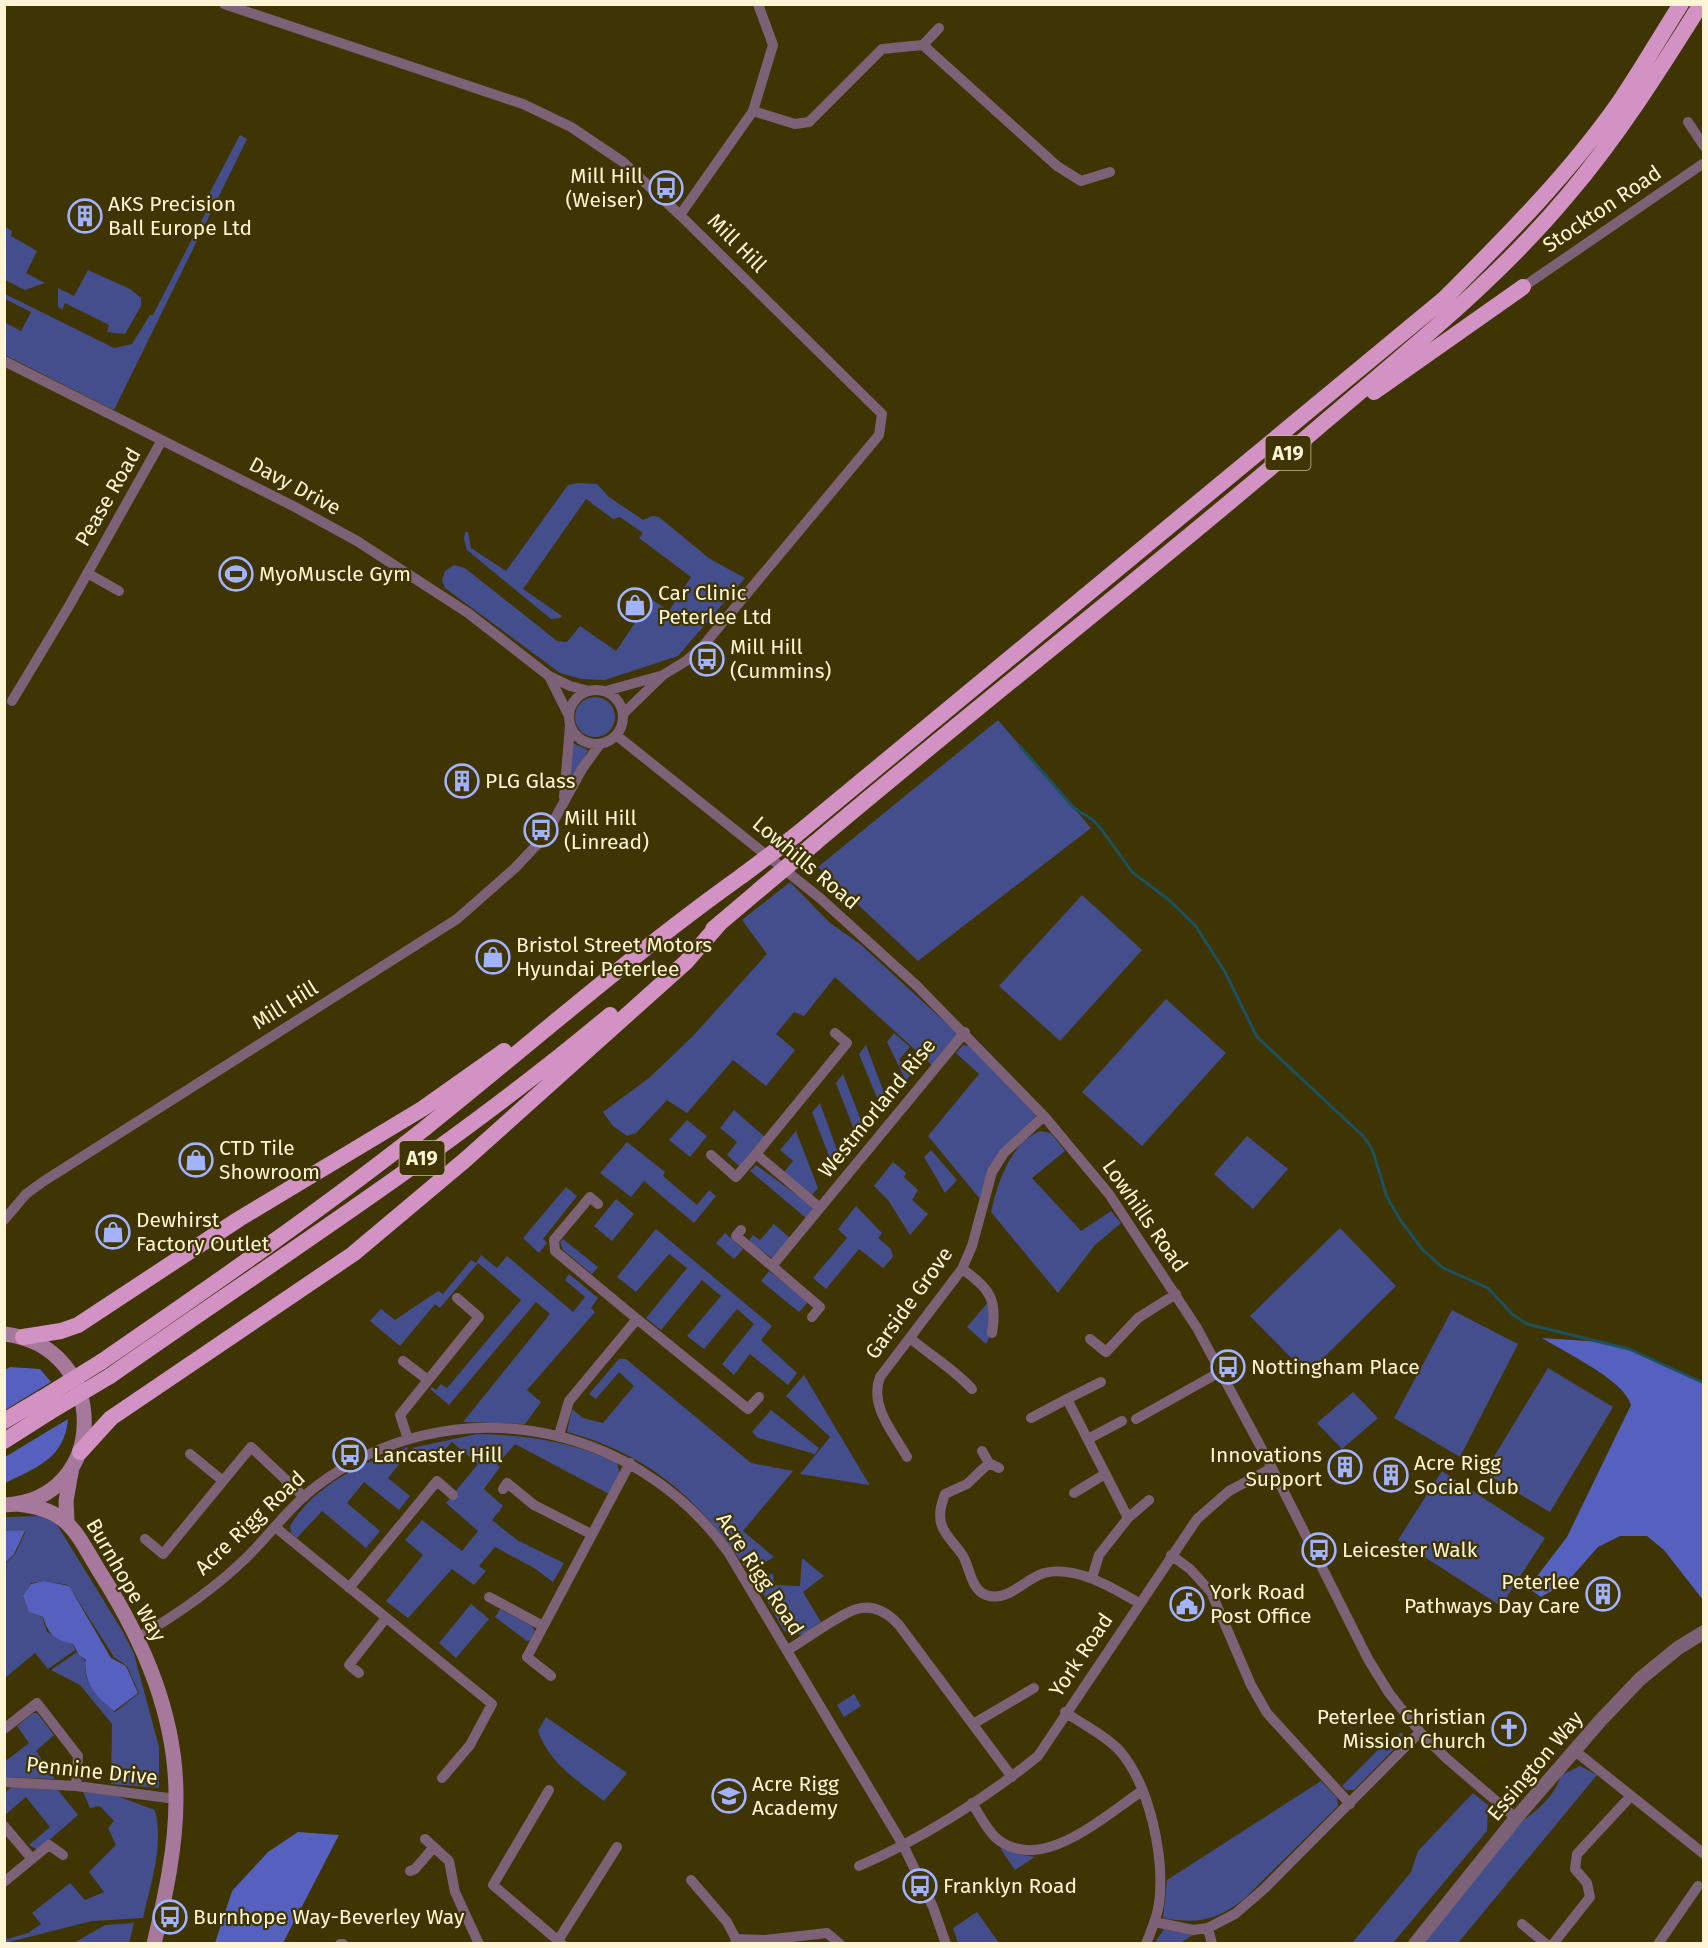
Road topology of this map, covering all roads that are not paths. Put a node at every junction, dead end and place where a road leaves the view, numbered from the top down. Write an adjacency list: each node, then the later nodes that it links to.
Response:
1 (224, 4): 12 (street, Mill Hill)
2 (758, 4): 7 (street)
3 (1681, 4): 30 (highway, A19, bridge)
4 (1701, 4): 16 (highway, A19)
5 (939, 28): 6 (street)
6 (923, 45): 7 (street); 11 (street)
7 (753, 111): 12 (street)
8 (1688, 122): 9 (street)
9 (1704, 146)
10 (1704, 163): 13 (street, Stockton Road)
11 (1110, 172)
12 (680, 215): 19 (street, Mill Hill)
13 (1523, 287): 16 (highway)
14 (4, 361): 15 (street, Davy Drive)
15 (162, 440): 17 (street, Pease Road); 20 (street, Davy Drive)
16 (1280, 461): 29 (highway, A19, bridge)
17 (87, 573): 18 (street, Pease Road); 23 (street, Pease Road)
18 (119, 591)
19 (663, 675): 22 (street, Mill Hill); 24 (street, Mill Hill)
20 (549, 676): 21 (street, Davy Drive); 25 (street, Davy Drive)
21 (589, 690): 22 (street); 25 (street)
22 (606, 692): 24 (street)
23 (12, 700)
24 (623, 714): 26 (street)
25 (570, 721): 27 (street); 28 (street, Mill Hill)
26 (616, 735): 27 (street); 31 (street, Lowhills Road)
27 (600, 744): 28 (street, Mill Hill)
28 (564, 800): 38 (street, Mill Hill)
29 (721, 922): 52 (highway, A19); 71 (highway)
30 (613, 974): 48 (highway); 52 (highway, A19)
31 (965, 1032): 33 (street, Lowhills Road); 37 (street, Westmorland Rise)
32 (835, 1033): 34 (street)
33 (1044, 1116): 41 (street, Garside Grove); 42 (street, Lowhills Road)
34 (756, 1154): 35 (street); 37 (street, Westmorland Rise)
35 (711, 1155)
36 (598, 1204): 45 (street)
37 (820, 1208): 40 (street, Westmorland Rise)
38 (4, 1220)
39 (741, 1230): 40 (street)
40 (772, 1266): 44 (street)
41 (962, 1269): 47 (street); 49 (street, Garside Grove)
42 (1176, 1294): 50 (street); 53 (street, Lowhills Road)
43 (457, 1298): 54 (street)
44 (812, 1317)
45 (637, 1319): 57 (street); 64 (street)
46 (4, 1325): 48 (street)
47 (992, 1333)
48 (15, 1336): 71 (main road, Burnhope Way)
49 (910, 1338): 56 (street); 70 (street, Garside Grove)
50 (1090, 1339)
51 (403, 1361): 54 (street)
52 (105, 1369): 59 (highway, A19, bridge)
53 (1220, 1372): 61 (street); 73 (street, Lowhills Road)
54 (428, 1380): 65 (street)
55 (1101, 1382): 58 (street)
56 (972, 1389)
57 (759, 1397)
58 (1067, 1399): 60 (street); 66 (street)
59 (45, 1406): 62 (highway, A19); 67 (highway, A19)
60 (1031, 1418)
61 (1136, 1419)
62 (4, 1421)
63 (1122, 1421): 66 (street)
64 (559, 1435): 65 (street, Acre Rigg Road); 72 (street, Acre Rigg Road)
65 (408, 1439): 79 (street, Acre Rigg Road)
66 (1088, 1439): 74 (street)
67 (4, 1441)
68 (982, 1451): 88 (street)
69 (190, 1455): 75 (street)
70 (907, 1457)
71 (76, 1459): 81 (main road); 83 (main road, Burnhope Way)
72 (630, 1463): 85 (street); 96 (street, Acre Rigg Road)
73 (1272, 1468): 87 (street, York Road); 103 (street, Lowhills Road)
74 (1106, 1474): 77 (street); 82 (street)
75 (223, 1481): 79 (street); 86 (street)
76 (503, 1489): 85 (street)
77 (1074, 1494)
78 (453, 1495): 89 (street)
79 (304, 1497): 84 (street, Acre Rigg Road)
80 (1149, 1500): 82 (street)
81 (10, 1505): 83 (main road, Burnhope Way)
82 (1128, 1518): 88 (street)
83 (67, 1520): 95 (main road, Burnhope Way)
84 (275, 1527): 89 (street); 95 (street, Acre Rigg Road)
85 (591, 1534): 93 (street)
86 (145, 1539)
87 (1171, 1555): 91 (street, York Road); 114 (street)
88 (1092, 1578): 91 (street)
89 (349, 1588): 92 (street)
90 (489, 1597): 93 (street)
91 (1139, 1603): 100 (street, York Road)
92 (386, 1618): 97 (street); 106 (street)
93 (543, 1626): 98 (street)
94 (1704, 1632): 104 (street, Essington Way)
95 (139, 1637): 112 (main road, Burnhope Way)
96 (787, 1651): 101 (street); 118 (street, Acre Rigg Road)
97 (359, 1673)
98 (551, 1677)
99 (1034, 1688): 101 (street)
100 (1065, 1712): 105 (street, York Road); 110 (street)
101 (973, 1724): 105 (street)
102 (4, 1729): 108 (street)
103 (1420, 1732): 114 (street); 115 (street, Lowhills Road)
104 (1575, 1751): 111 (street); 115 (street, Essington Way)
105 (1012, 1777): 113 (street, York Road)
106 (442, 1778)
107 (4, 1782): 108 (street, Pennine Drive)
108 (76, 1786): 112 (street, Pennine Drive)
109 (549, 1790): 132 (street)
110 (1142, 1791): 113 (street); 129 (street)
111 (1630, 1797): 121 (street); 142 (street)
112 (176, 1799): 134 (main road, Burnhope Way)
113 (972, 1803): 118 (street, York Road)
114 (1350, 1804): 131 (street)
115 (1516, 1818): 140 (street, Essington Way)
116 (4, 1826): 123 (street)
117 (425, 1839): 120 (street)
118 (903, 1845): 124 (street, York Road); 137 (street, Acre Rigg Road)
119 (617, 1846): 132 (street)
120 (434, 1847): 125 (street); 135 (street)
121 (1704, 1854)
122 (63, 1855): 123 (street)
123 (32, 1859): 127 (street)
124 (859, 1866)
125 (410, 1870)
126 (691, 1880): 133 (street)
127 (4, 1882)
128 (1698, 1886): 143 (street)
129 (1155, 1922): 131 (street); 138 (street)
130 (1522, 1924): 141 (street)
131 (1208, 1928): 139 (street)
132 (560, 1941)
133 (735, 1941): 136 (street)
134 (154, 1944)
135 (479, 1944)
136 (840, 1944)
137 (946, 1944)
138 (1146, 1944)
139 (1212, 1944)
140 (1415, 1944)
141 (1546, 1944)
142 (1553, 1944)
143 (1658, 1944)

